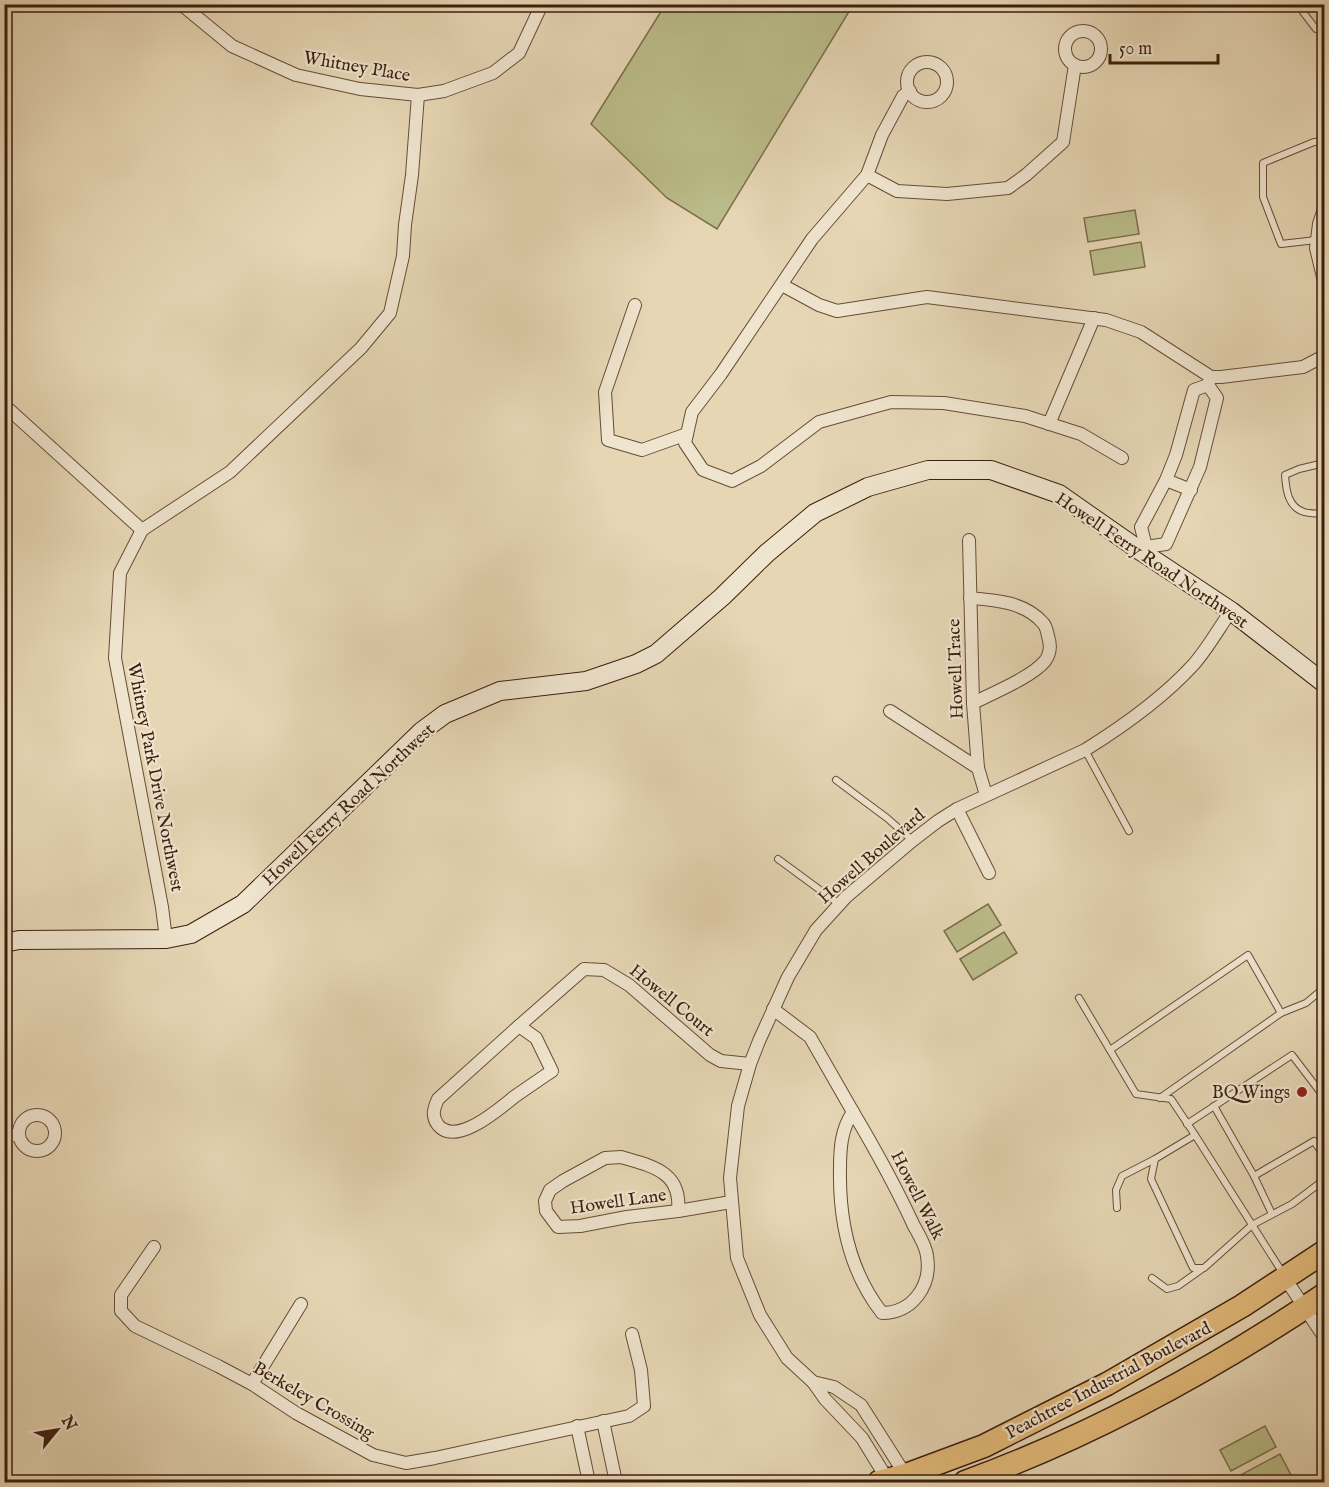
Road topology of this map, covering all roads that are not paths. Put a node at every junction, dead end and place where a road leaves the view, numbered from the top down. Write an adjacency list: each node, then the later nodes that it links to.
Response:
1 (181, 4): 7 (street, Whitney Place)
2 (542, 4): 7 (street, Whitney Place)
3 (1305, 4): 4 (lane)
4 (1324, 30)
5 (1075, 65): 9 (street)
6 (910, 91): 9 (street)
7 (418, 95): 26 (street, Whitney Park Drive Northwest)
8 (1324, 141): 11 (lane)
9 (867, 175): 13 (street)
10 (1324, 209): 11 (street)
11 (1317, 240): 12 (street)
12 (1324, 281)
13 (782, 285): 15 (street); 20 (street)
14 (635, 305): 20 (street)
15 (1094, 318): 17 (street); 19 (street)
16 (1324, 356): 17 (street)
17 (1209, 381): 23 (street); 24 (street)
18 (4, 405): 26 (street)
19 (1049, 424): 20 (street); 21 (street)
20 (687, 434)
21 (1122, 458)
22 (1324, 463): 25 (lane)
23 (1166, 480): 24 (street); 28 (street)
24 (1191, 490): 28 (street)
25 (1324, 514)
26 (142, 530): 44 (street, Whitney Park Drive Northwest)
27 (969, 540): 29 (street, Howell Trace)
28 (1144, 550): 30 (street, Howell Ferry Road Northwest); 44 (street, Howell Ferry Road Northwest)
29 (970, 598): 32 (street, Howell Trace); 32 (street)
30 (1231, 611): 31 (street, Howell Ferry Road Northwest); 34 (street, Howell Boulevard)
31 (1324, 683)
32 (973, 702): 35 (street, Howell Trace)
33 (890, 711): 35 (street)
34 (1085, 750): 37 (street, Howell Boulevard); 39 (lane)
35 (978, 768): 37 (street, Howell Trace)
36 (836, 780): 40 (lane)
37 (986, 795): 38 (street, Howell Boulevard)
38 (957, 809): 40 (street, Howell Boulevard); 42 (street)
39 (1129, 831)
40 (912, 841): 43 (street, Howell Boulevard)
41 (778, 859): 43 (lane)
42 (989, 873)
43 (840, 904): 48 (street, Howell Boulevard)
44 (166, 939): 45 (street, Howell Ferry Road Northwest)
45 (4, 943)
46 (1324, 988): 49 (lane)
47 (1079, 998): 51 (lane)
48 (773, 1009): 52 (street, Howell Boulevard); 56 (street, Howell Walk)
49 (1281, 1013): 51 (lane); 54 (lane)
50 (519, 1026): 50 (street, Howell Court); 52 (street, Howell Court)
51 (1110, 1050): 54 (lane)
52 (750, 1064): 65 (street, Howell Boulevard)
53 (1324, 1097): 55 (lane)
54 (1160, 1098): 57 (lane)
55 (1214, 1106): 57 (lane); 63 (lane)
56 (853, 1112): 56 (street, Howell Walk)
57 (1187, 1124): 59 (lane)
58 (19, 1134): 60 (street)
59 (1195, 1135): 62 (lane); 69 (lane)
60 (4, 1137)
61 (1324, 1156): 63 (lane)
62 (1155, 1159): 66 (lane); 72 (lane)
63 (1254, 1176): 68 (lane)
64 (1324, 1180): 68 (lane)
65 (731, 1202): 67 (street, Howell Lane); 80 (street, Howell Boulevard)
66 (1117, 1208)
67 (678, 1210): 67 (street, Howell Lane)
68 (1272, 1214): 69 (lane)
69 (1252, 1225): 72 (lane); 74 (lane)
70 (154, 1247): 81 (street, Berkeley Crossing)
71 (1324, 1252): 74 (highway, Peachtree Industrial Boulevard)
72 (1204, 1268): 73 (lane)
73 (1152, 1278)
74 (1286, 1278): 77 (street); 84 (highway, Peachtree Industrial Boulevard)
75 (1324, 1295): 77 (highway, Peachtree Industrial Boulevard)
76 (301, 1304): 81 (street)
77 (1305, 1308): 79 (street); 87 (highway, Peachtree Industrial Boulevard)
78 (632, 1334): 82 (street, Berkeley Crossing)
79 (1324, 1337)
80 (813, 1382): 84 (street, Howell Boulevard); 84 (street, Howell Boulevard)
81 (252, 1384): 83 (street, Berkeley Crossing)
82 (603, 1421): 83 (street, Berkeley Crossing); 86 (street)
83 (577, 1426): 85 (street)
84 (894, 1480)
85 (589, 1482)
86 (616, 1482)
87 (965, 1482)

